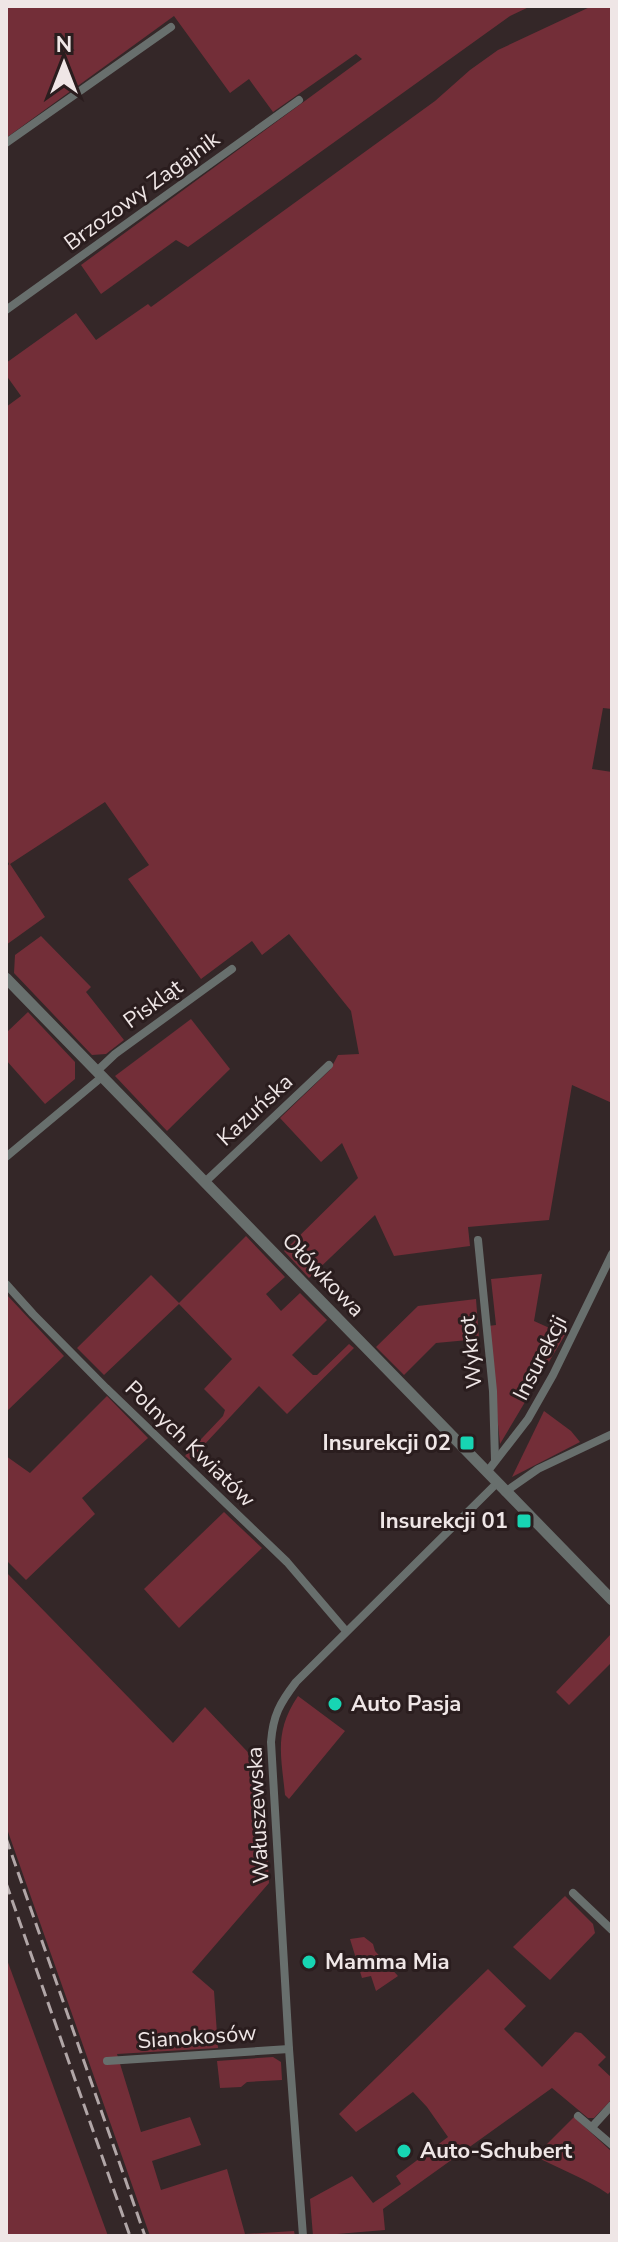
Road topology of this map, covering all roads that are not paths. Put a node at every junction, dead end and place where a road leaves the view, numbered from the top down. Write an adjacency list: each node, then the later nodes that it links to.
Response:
1 (171, 27): 3 (street)
2 (299, 100): 4 (street, Brzozowy Zagajnik)
3 (6, 143)
4 (6, 310)
5 (232, 969): 8 (street, Piskląt)
6 (6, 978): 8 (street, Ołówkowa)
7 (329, 1065): 10 (street, Kazuńska)
8 (100, 1074): 9 (street, Piskląt); 10 (street, Ołówkowa)
9 (6, 1157)
10 (205, 1182): 16 (street, Ołówkowa)
11 (478, 1240): 15 (street, Wykrot)
12 (612, 1254): 15 (street, Insurekcji)
13 (6, 1284): 19 (street, Polnych Kwiatów)
14 (612, 1434): 17 (street, Wałuszewska)
15 (496, 1461): 16 (street, Insurekcji)
16 (487, 1472): 17 (street, Ołówkowa)
17 (501, 1487): 18 (street, Ołówkowa); 19 (street, Wałuszewska)
18 (612, 1600)
19 (346, 1631): 22 (street, Wałuszewska)
20 (573, 1893): 21 (street)
21 (612, 1930)
22 (289, 2049): 23 (street, Sianokosów); 28 (street, Wałuszewska)
23 (107, 2061)
24 (612, 2105): 26 (street)
25 (578, 2116): 26 (street)
26 (592, 2127): 27 (street)
27 (612, 2145)
28 (303, 2236)

